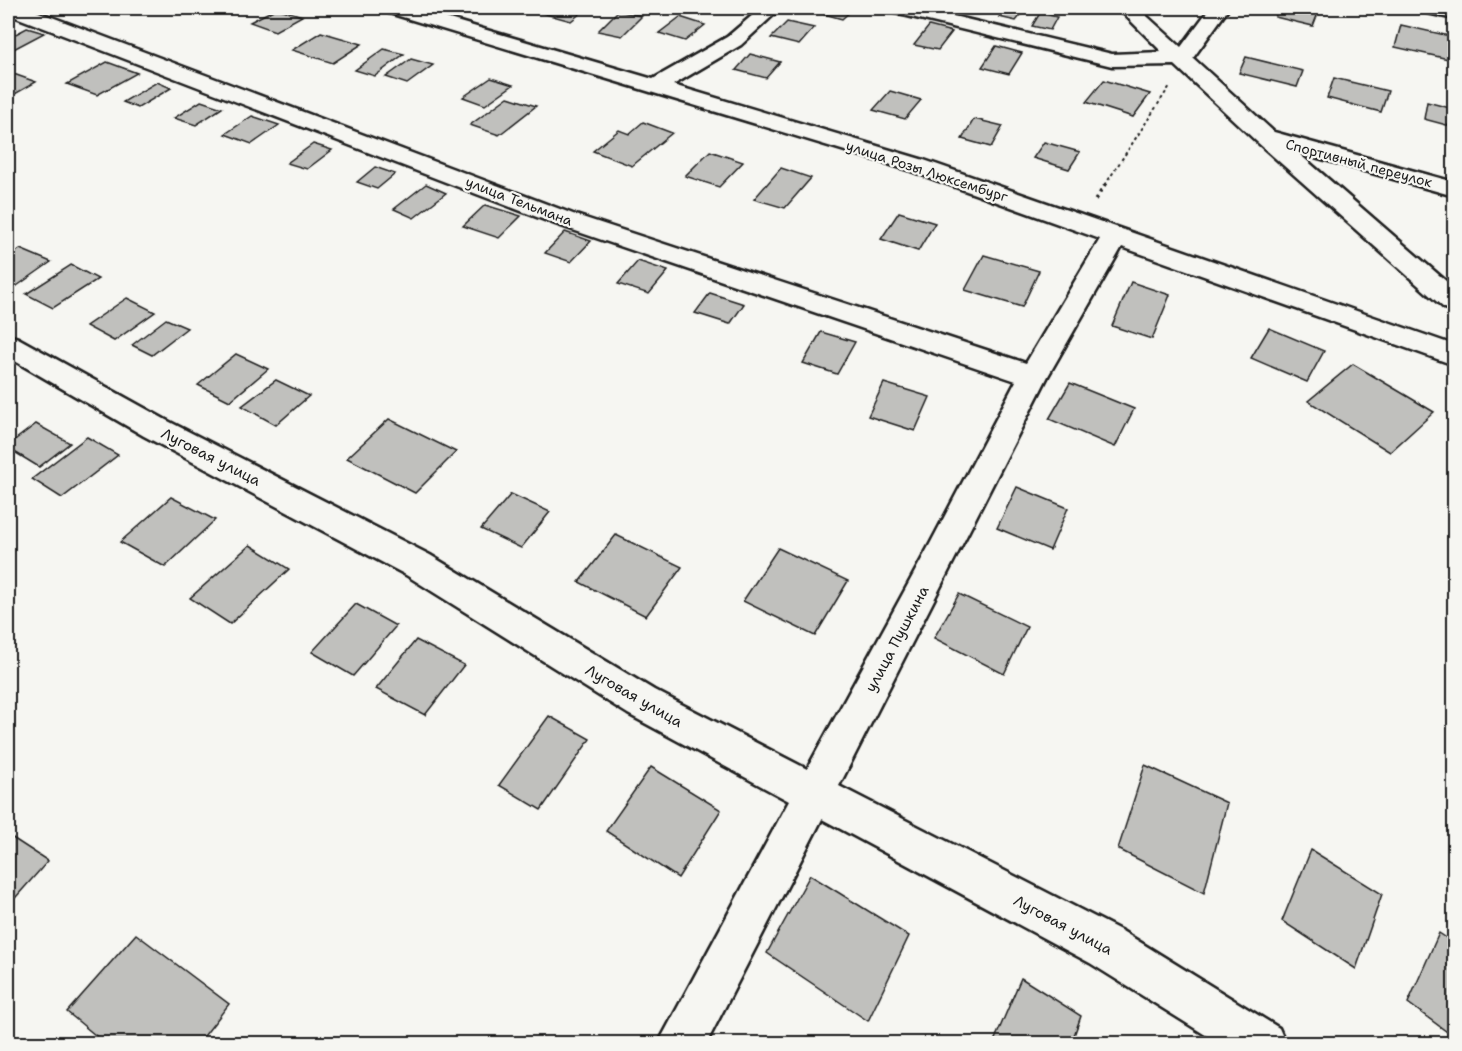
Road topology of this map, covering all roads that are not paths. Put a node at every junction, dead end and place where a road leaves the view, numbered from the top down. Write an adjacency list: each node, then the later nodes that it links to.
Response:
1 (393, 8): 10 (street, улица Розы Люксембург)
2 (772, 8): 10 (street)
3 (898, 8): 9 (street)
4 (1127, 8): 9 (street)
5 (1220, 8): 9 (street)
6 (1430, 8): 8 (street)
7 (10, 9): 17 (street, улица Тельмана)
8 (1455, 13)
9 (1183, 58): 11 (street)
10 (655, 87): 13 (street, улица Розы Люксембург)
11 (1264, 136): 12 (street, Спортивный переулок); 14 (street)
12 (1455, 189)
13 (1115, 236): 16 (street, улица Розы Люксембург); 17 (street, улица Пушкина)
14 (1455, 302)
15 (8, 345): 18 (street, Луговая улица)
16 (1455, 355)
17 (1033, 376): 18 (street, улица Пушкина)
18 (815, 793): 19 (street, улица Пушкина); 20 (street, Луговая улица)
19 (681, 1044)
20 (1263, 1044)

